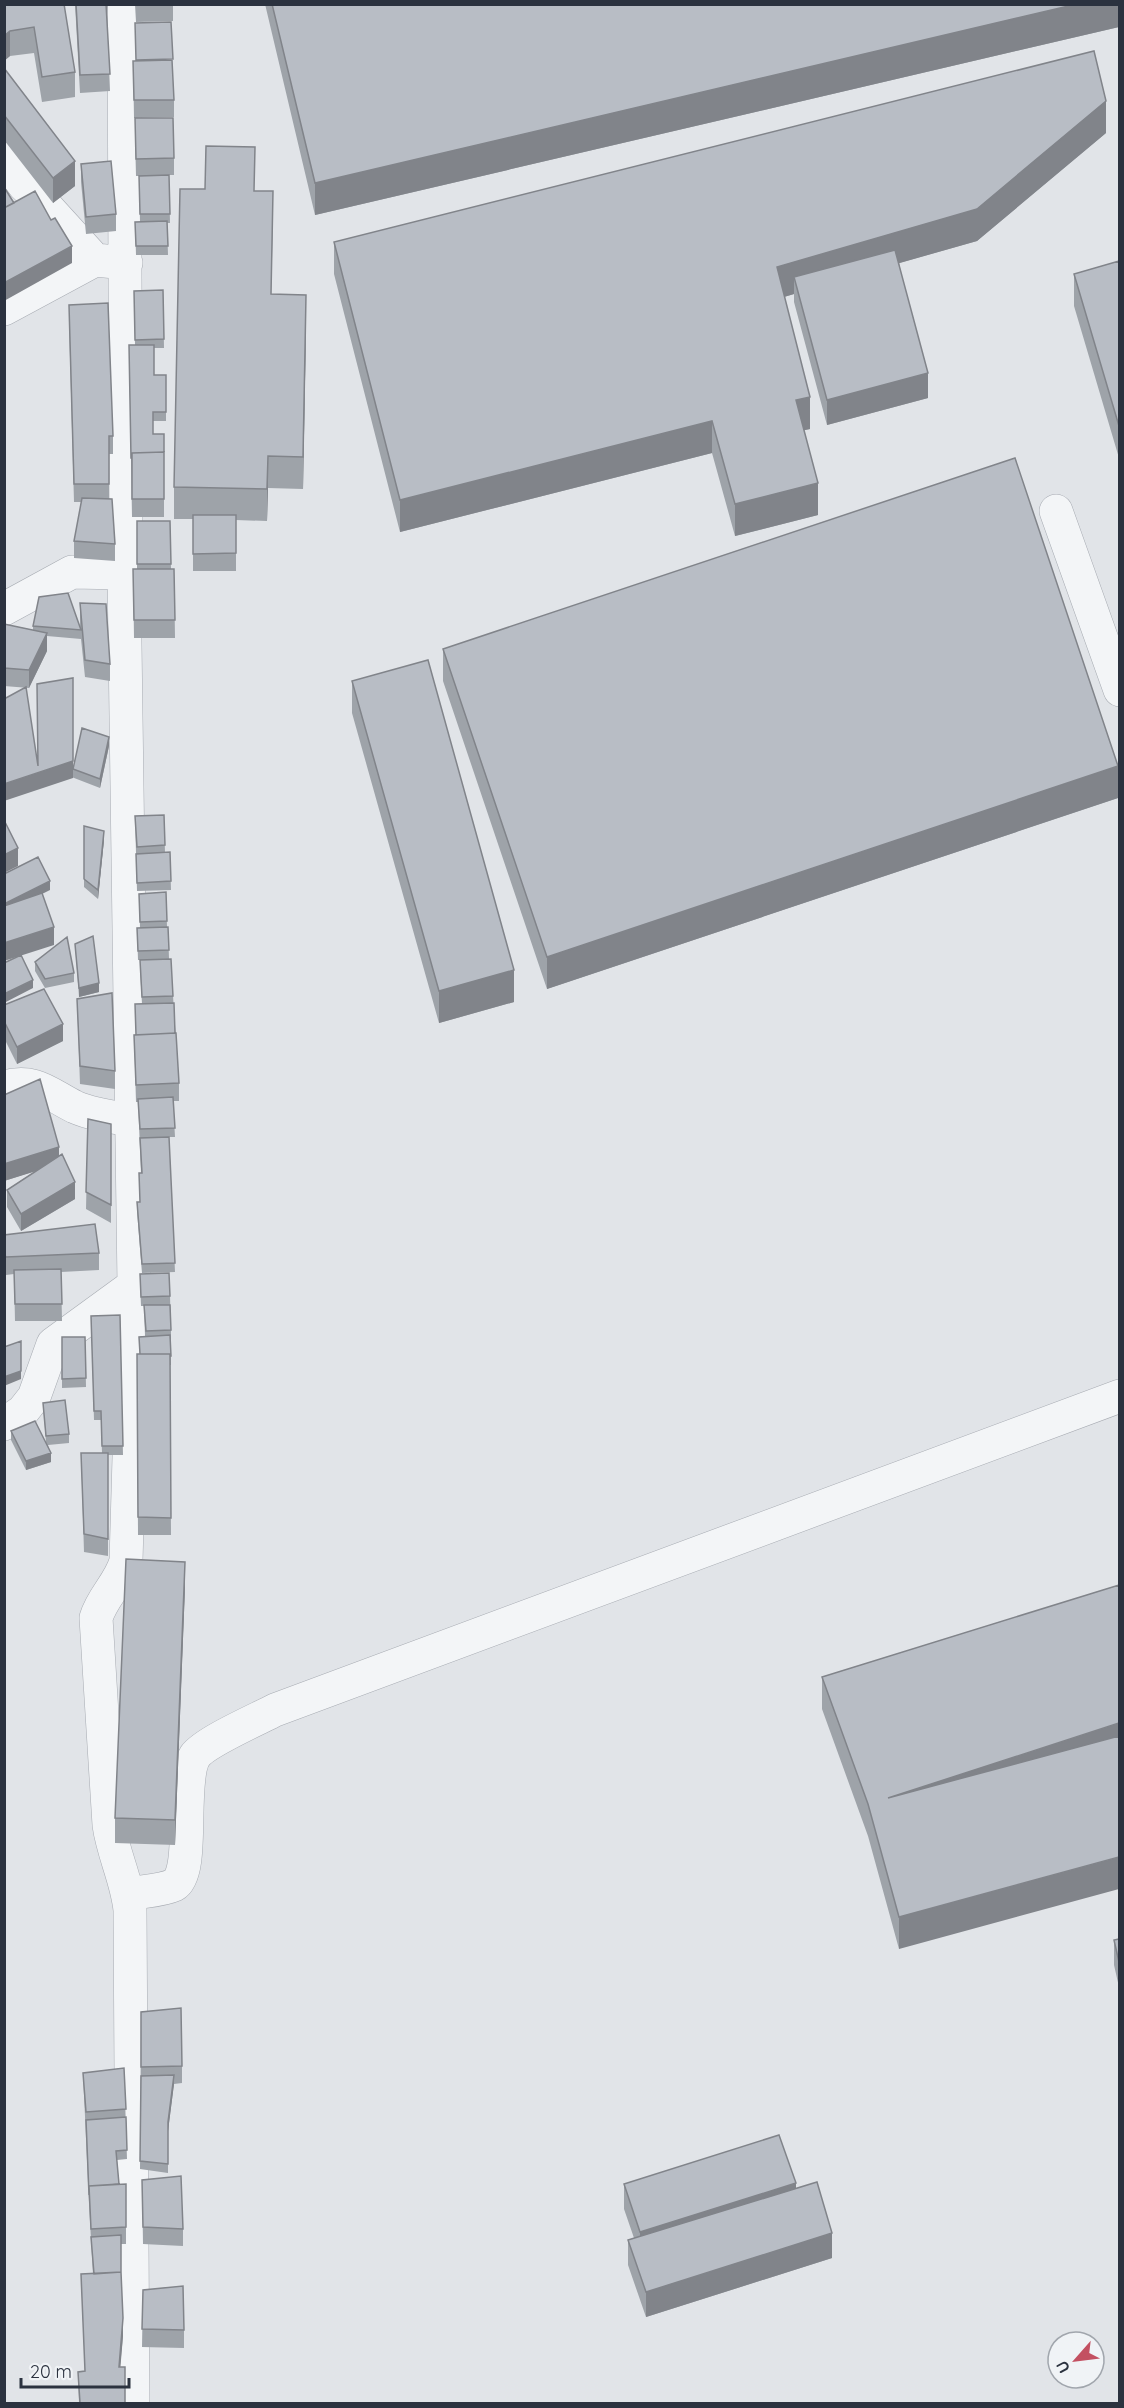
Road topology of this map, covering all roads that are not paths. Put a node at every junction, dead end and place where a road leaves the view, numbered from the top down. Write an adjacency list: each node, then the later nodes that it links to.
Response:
1 (124, 4): 3 (street)
2 (4, 159): 3 (street)
3 (110, 262): 4 (street); 6 (street)
4 (4, 309)
5 (1056, 511): 8 (street)
6 (124, 573): 7 (street); 10 (street)
7 (4, 609)
8 (1119, 690)
9 (4, 1087): 10 (street)
10 (132, 1119): 11 (street)
11 (134, 1285): 13 (street); 14 (street)
12 (1119, 1396): 14 (street)
13 (4, 1424)
14 (128, 1894): 15 (street)
15 (133, 2403)

